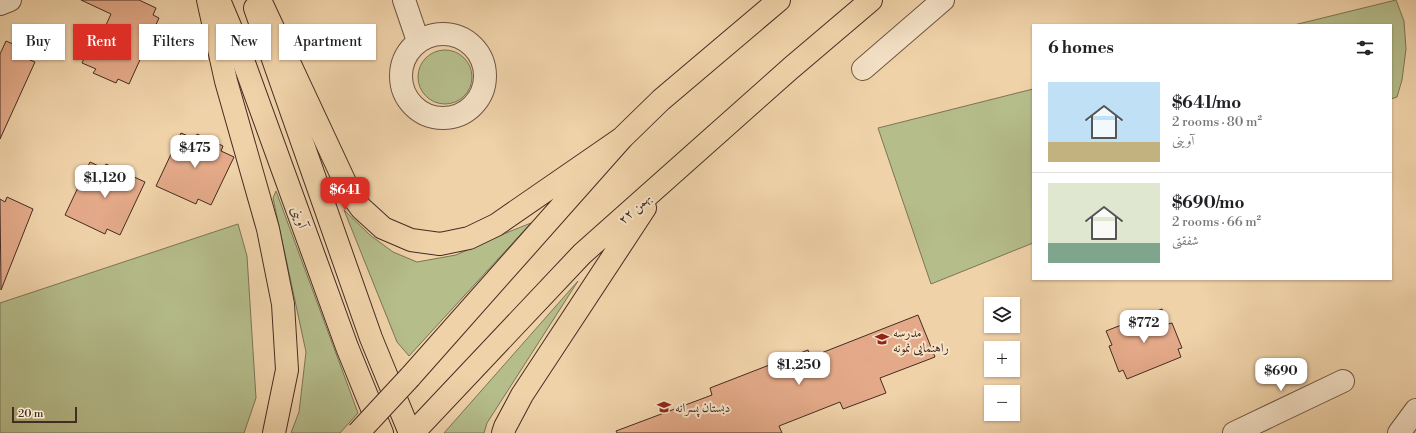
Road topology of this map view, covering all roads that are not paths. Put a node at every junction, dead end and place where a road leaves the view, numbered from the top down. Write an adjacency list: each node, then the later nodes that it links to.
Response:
1 (10, 0): 10 (street)
2 (208, 0): 17 (main road)
3 (220, 0): 19 (main road, آوینی)
4 (252, 0): 16 (main road, آوینی)
5 (260, 0): 13 (main road)
6 (404, 0): 11 (street)
7 (779, 0): 13 (main road)
8 (871, 0): 14 (main road, ۲۲ بهمن)
9 (943, 0): 12 (street)
10 (0, 4)
11 (418, 41)
12 (863, 69)
13 (622, 138): 18 (main road, bridge)
14 (662, 182): 16 (main road, ۲۲ بهمن); 20 (main road)
15 (1343, 381): 21 (street)
16 (416, 429)
17 (274, 433)
18 (358, 433)
19 (382, 433)
20 (503, 433)
21 (1234, 433)

